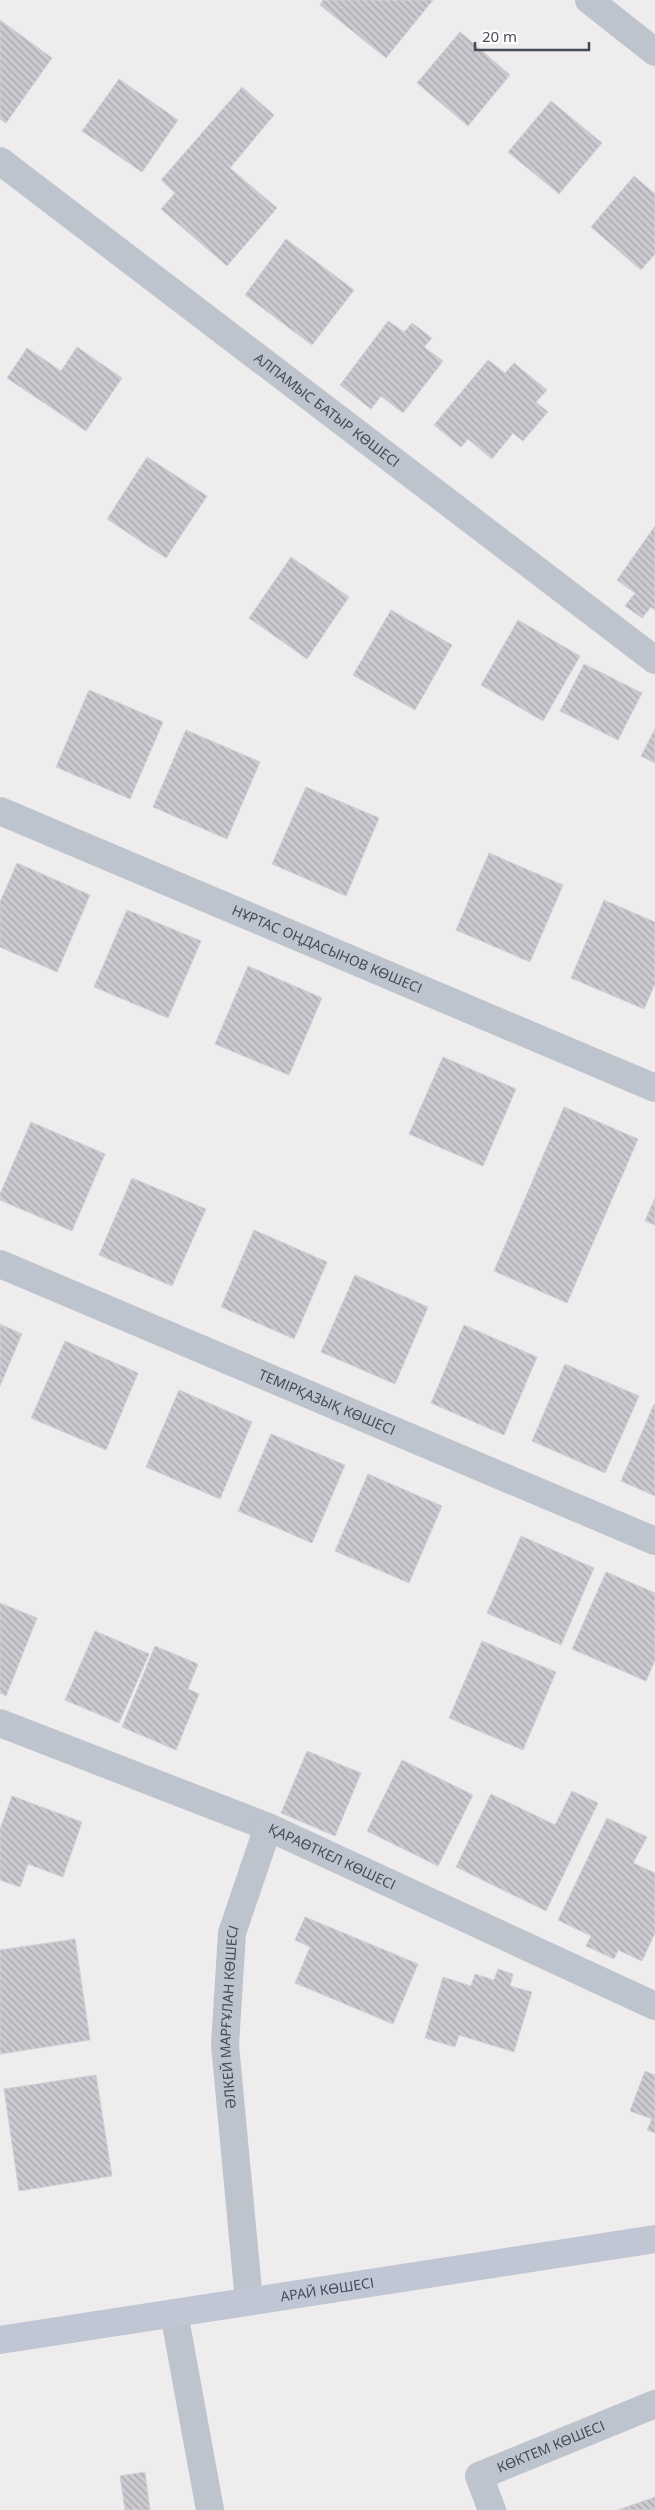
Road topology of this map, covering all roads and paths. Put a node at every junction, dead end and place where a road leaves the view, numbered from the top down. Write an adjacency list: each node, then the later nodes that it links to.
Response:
1 (590, 0): 2 (street)
2 (655, 52)
3 (0, 161): 4 (street, АЛПАМЫС БАТЫР КӨШЕСІ)
4 (655, 660)
5 (0, 811): 6 (street, НҰРТАС ОҢДАСЫНОВ КӨШЕСІ)
6 (655, 1088)
7 (0, 1264): 8 (street, ТЕМІРҚАЗЫҚ КӨШЕСІ)
8 (655, 1541)
9 (0, 1723): 10 (street, ҚАРАӨТКЕЛ КӨШЕСІ)
10 (268, 1827): 11 (street, ҚАРАӨТКЕЛ КӨШЕСІ); 13 (street, ӘЛКЕЙ МАРҒҰЛАН КӨШЕСІ)
11 (655, 2006)
12 (655, 2239): 13 (street, АРАЙ КӨШЕСІ)
13 (249, 2302): 14 (street, АРАЙ КӨШЕСІ)
14 (174, 2313): 15 (street, АРАЙ КӨШЕСІ); 17 (street)
15 (0, 2340)
16 (655, 2404): 18 (street, КӨКТЕМ КӨШЕСІ)
17 (210, 2510)
18 (492, 2510)

